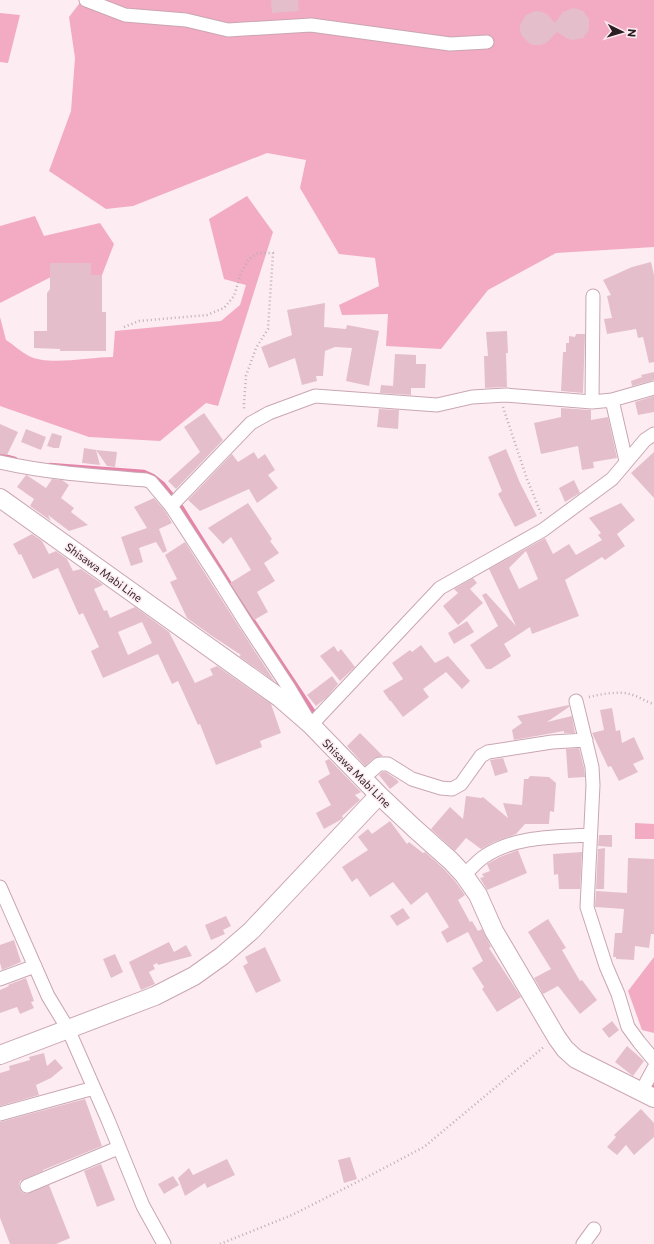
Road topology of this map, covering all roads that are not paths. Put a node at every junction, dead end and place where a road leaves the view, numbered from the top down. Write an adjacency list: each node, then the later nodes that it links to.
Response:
1 (86, 0): 2 (street)
2 (488, 42)
3 (593, 296): 6 (street)
4 (654, 388): 5 (street)
5 (612, 400): 6 (street); 8 (street)
6 (592, 402): 11 (street)
7 (654, 434): 8 (street)
8 (626, 461): 13 (street)
9 (0, 462): 11 (street)
10 (0, 498): 13 (main road, Shisawa Mabi Line)
11 (175, 502): 13 (street)
12 (576, 700): 14 (street)
13 (315, 721): 15 (main road, Shisawa Mabi Line)
14 (586, 740): 15 (street); 17 (street)
15 (366, 775): 16 (main road, Shisawa Mabi Line)
16 (379, 795): 18 (main road, Shisawa Mabi Line); 22 (main road)
17 (590, 836): 18 (street); 24 (street)
18 (464, 875): 27 (main road, Shisawa Mabi Line)
19 (0, 887): 20 (street)
20 (35, 966): 21 (street); 22 (street)
21 (0, 979)
22 (68, 1029): 23 (main road); 26 (street)
23 (0, 1055)
24 (654, 1060)
25 (654, 1068): 27 (street)
26 (94, 1088): 28 (street); 29 (street)
27 (648, 1095)
28 (0, 1114)
29 (118, 1148): 30 (street); 32 (street)
30 (27, 1186)
31 (594, 1229): 33 (street)
32 (164, 1244)
33 (583, 1244)

